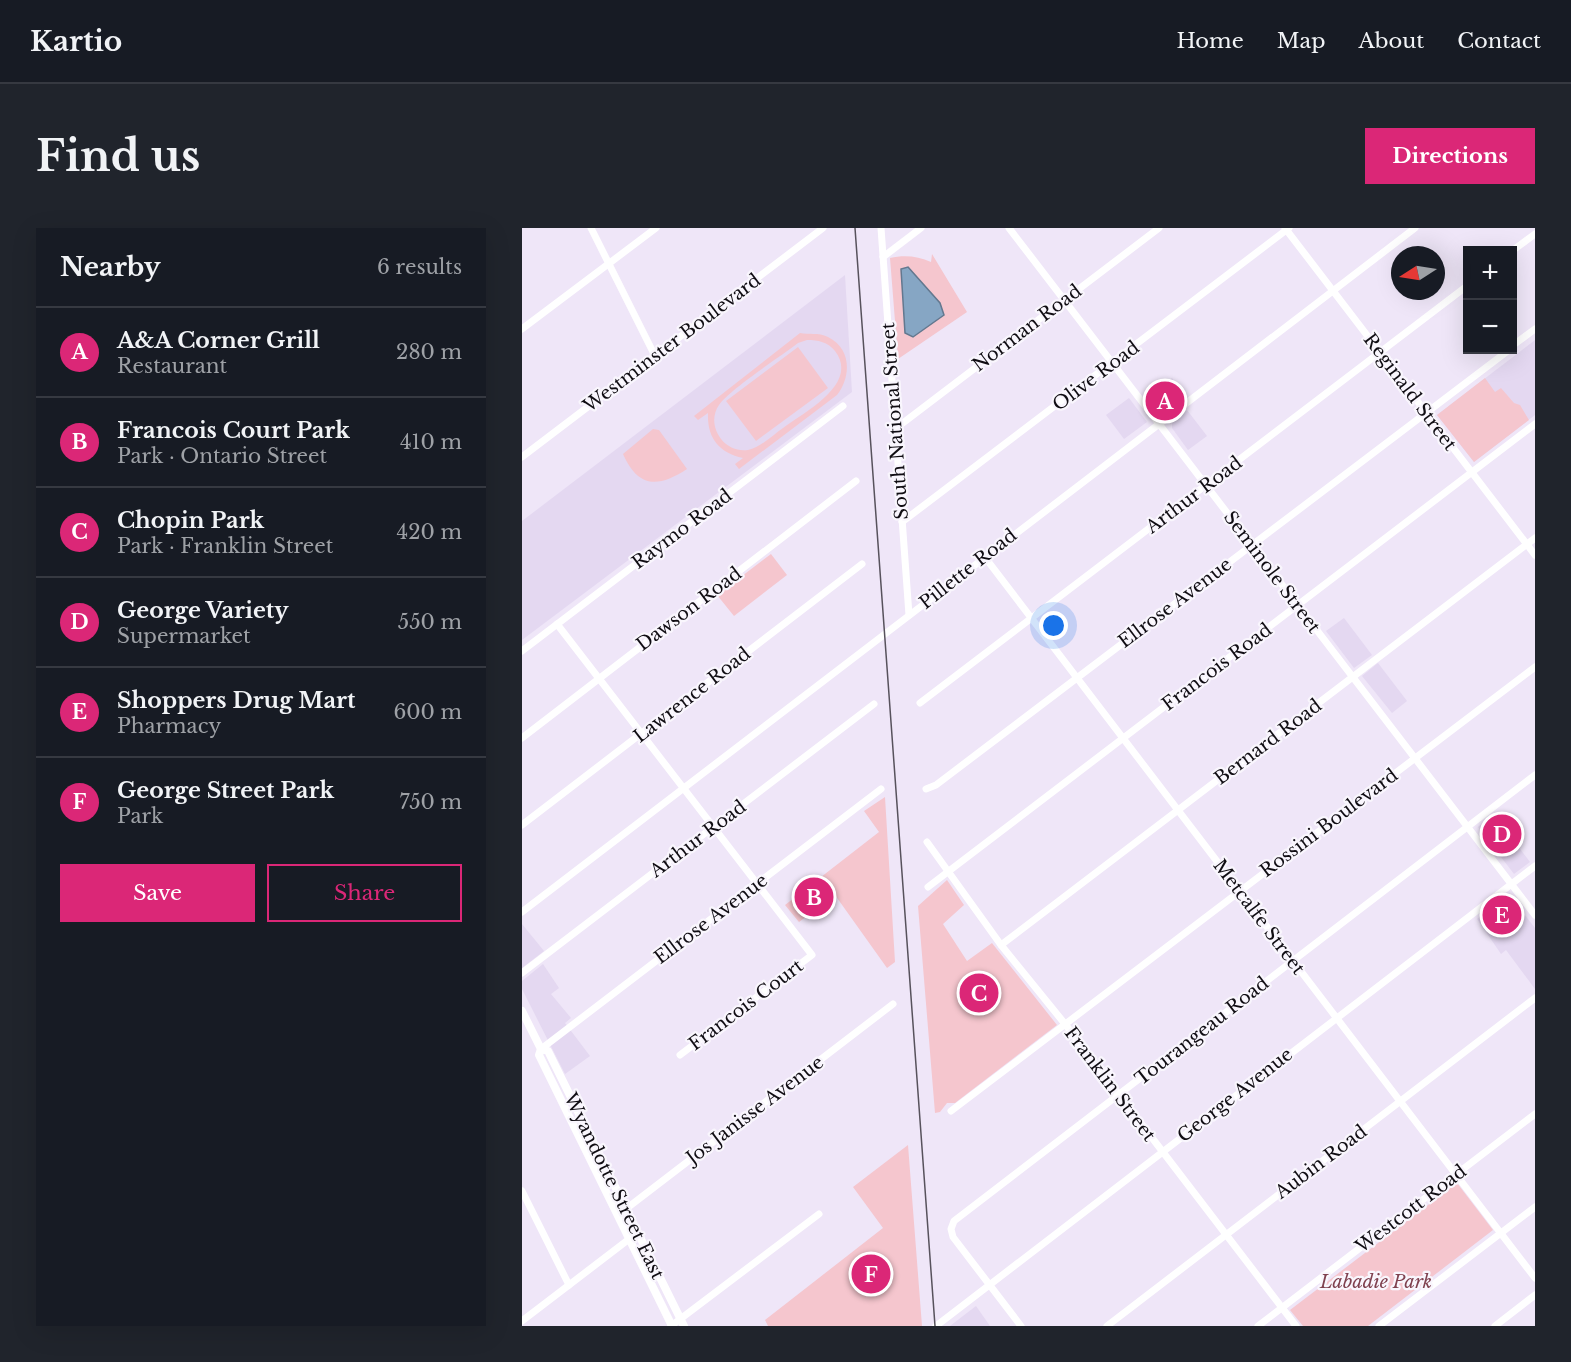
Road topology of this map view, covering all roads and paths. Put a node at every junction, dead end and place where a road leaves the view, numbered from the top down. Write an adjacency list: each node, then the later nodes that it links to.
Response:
1 (591, 228): 13 (street)
2 (656, 228): 13 (street)
3 (823, 228): 22 (street, Westminster Boulevard)
4 (881, 228): 12 (street, South National Street)
5 (921, 228): 12 (street)
6 (1009, 228): 16 (street, Seminole Street)
7 (1159, 228): 16 (street, Norman Road)
8 (1415, 228): 15 (street, Pillette Road)
9 (1287, 229): 15 (street, Reginald Street); 23 (street, Olive Road)
10 (1535, 234): 11 (street)
11 (1517, 248)
12 (883, 257): 28 (street, South National Street)
13 (608, 264): 17 (street); 22 (street)
14 (1463, 289): 20 (street, Arthur Road)
15 (1333, 291): 20 (street, Reginald Street); 26 (street, Pillette Road)
16 (1064, 300): 23 (street, Seminole Street); 28 (street, Norman Road)
17 (522, 329)
18 (1535, 329): 19 (street)
19 (1517, 342)
20 (1380, 353): 25 (street, Reginald Street); 32 (street, Arthur Road)
21 (1504, 354): 25 (street, Ellrose Avenue)
22 (655, 356): 29 (street, Westminster Boulevard)
23 (1112, 364): 26 (street, Seminole Street); 33 (street, Olive Road)
24 (843, 406): 43 (street, Raymo Road)
25 (1426, 412): 30 (street, Reginald Street); 36 (street, Ellrose Avenue)
26 (1160, 423): 32 (street, Seminole Street); 38 (street, Pillette Road)
27 (1535, 424): 30 (street, Francois Road)
28 (895, 429): 33 (street, South National Street)
29 (522, 457)
30 (1472, 473): 35 (street, Reginald Street); 40 (street, Francois Road)
31 (856, 481): 47 (street, Dawson Road)
32 (1206, 486): 36 (street, Seminole Street); 42 (street, Arthur Road)
33 (902, 522): 41 (street, South National Street)
34 (1535, 538): 35 (street, Bernard Road)
35 (1527, 544): 37 (street, Reginald Street); 46 (street, Bernard Road)
36 (1252, 546): 40 (street, Seminole Street); 48 (street, Ellrose Avenue)
37 (1535, 555)
38 (984, 556): 41 (street, Pillette Road); 42 (street, Metcalfe Street)
39 (862, 564): 51 (street, Lawrence Road)
40 (1298, 605): 46 (street, Seminole Street); 53 (street, Francois Road)
41 (909, 615): 56 (street, Pillette Road)
42 (1032, 618): 48 (street, Metcalfe Street); 49 (street, Arthur Road)
43 (557, 624): 44 (street, Raymo Road); 47 (street)
44 (522, 651)
45 (1535, 667): 54 (street, Rossini Boulevard)
46 (1353, 677): 54 (street, Seminole Street); 59 (street, Bernard Road)
47 (599, 678): 51 (street); 52 (street, Dawson Road)
48 (1077, 678): 53 (street, Metcalfe Street); 58 (street, Ellrose Avenue)
49 (920, 702)
50 (874, 704): 61 (street, Arthur Road)
51 (641, 734): 56 (street); 60 (street, Lawrence Road)
52 (522, 738)
53 (1123, 738): 59 (street, Metcalfe Street); 65 (street, Francois Road)
54 (1416, 758): 62 (street, Seminole Street); 69 (street, Rossini Boulevard)
55 (1535, 775): 62 (street, Tourangeau Road)
56 (686, 788): 61 (street); 70 (street, Pillette Road)
57 (881, 789): 66 (street, Ellrose Avenue)
58 (926, 789)
59 (1178, 810): 69 (street, Metcalfe Street); 72 (street, Bernard Road)
60 (522, 825)
61 (715, 826): 66 (street); 74 (street, Arthur Road)
62 (1468, 826): 67 (street, Seminole Street); 73 (street, Tourangeau Road)
63 (927, 842): 65 (street, Franklin Street)
64 (1535, 866): 67 (street, George Avenue)
65 (947, 873): 68 (street, Francois Road); 72 (street, Franklin Street)
66 (758, 884): 80 (street, Ellrose Avenue); 81 (street, Francois Court)
67 (1511, 884): 71 (street, Seminole Street); 78 (street, George Avenue)
68 (928, 887)
69 (1240, 891): 73 (street, Metcalfe Street); 79 (street, Rossini Boulevard)
70 (522, 912)
71 (1535, 915)
72 (1001, 945): 79 (street, Franklin Street)
73 (1293, 961): 78 (street, Metcalfe Street); 82 (street, Tourangeau Road)
74 (522, 973)
75 (1535, 998): 83 (street, Aubin Road)
76 (893, 1004): 90 (street, Jos Janisse Avenue)
77 (522, 1011): 80 (main road, Wyandotte Street East)
78 (1336, 1018): 83 (street, Metcalfe Street); 86 (street, George Avenue)
79 (1065, 1024): 82 (street, Franklin Street); 84 (street, Rossini Boulevard)
80 (541, 1049): 90 (main road, Wyandotte Street East); 92 (main road, Wyandotte Street East)
81 (680, 1055)
82 (1118, 1095): 86 (street, Franklin Street); 99 (street, Tourangeau Road)
83 (1400, 1102): 87 (street, Metcalfe Street); 95 (street, Aubin Road)
84 (951, 1111)
85 (1535, 1114): 87 (street, Westcott Road)
86 (1162, 1152): 95 (street, Franklin Street); 99 (street, George Avenue)
87 (1456, 1174): 94 (street, Metcalfe Street); 101 (street, Westcott Road)
88 (522, 1191): 98 (street)
89 (1535, 1207): 94 (street)
90 (626, 1209): 92 (street, Jos Janisse Avenue); 93 (main road, Wyandotte Street East)
91 (819, 1214): 103 (street)
92 (618, 1215): 96 (main road, Wyandotte Street East)
93 (637, 1233): 96 (street); 103 (main road, Wyandotte Street East)
94 (1500, 1233): 97 (street, Metcalfe Street); 110 (street)
95 (1226, 1235): 101 (street, Franklin Street); 107 (street, Aubin Road)
96 (629, 1238): 98 (street); 104 (main road, Wyandotte Street East)
97 (1535, 1278)
98 (569, 1285): 102 (street)
99 (990, 1285): 105 (street, George Avenue); 106 (street)
100 (1535, 1295): 111 (street)
101 (1282, 1308): 108 (street, Westcott Road); 109 (street, Franklin Street)
102 (522, 1321)
103 (682, 1323): 104 (street)
104 (672, 1326)
105 (936, 1326)
106 (1021, 1326)
107 (1107, 1326)
108 (1258, 1326)
109 (1296, 1326)
110 (1379, 1326)
111 (1495, 1326)

